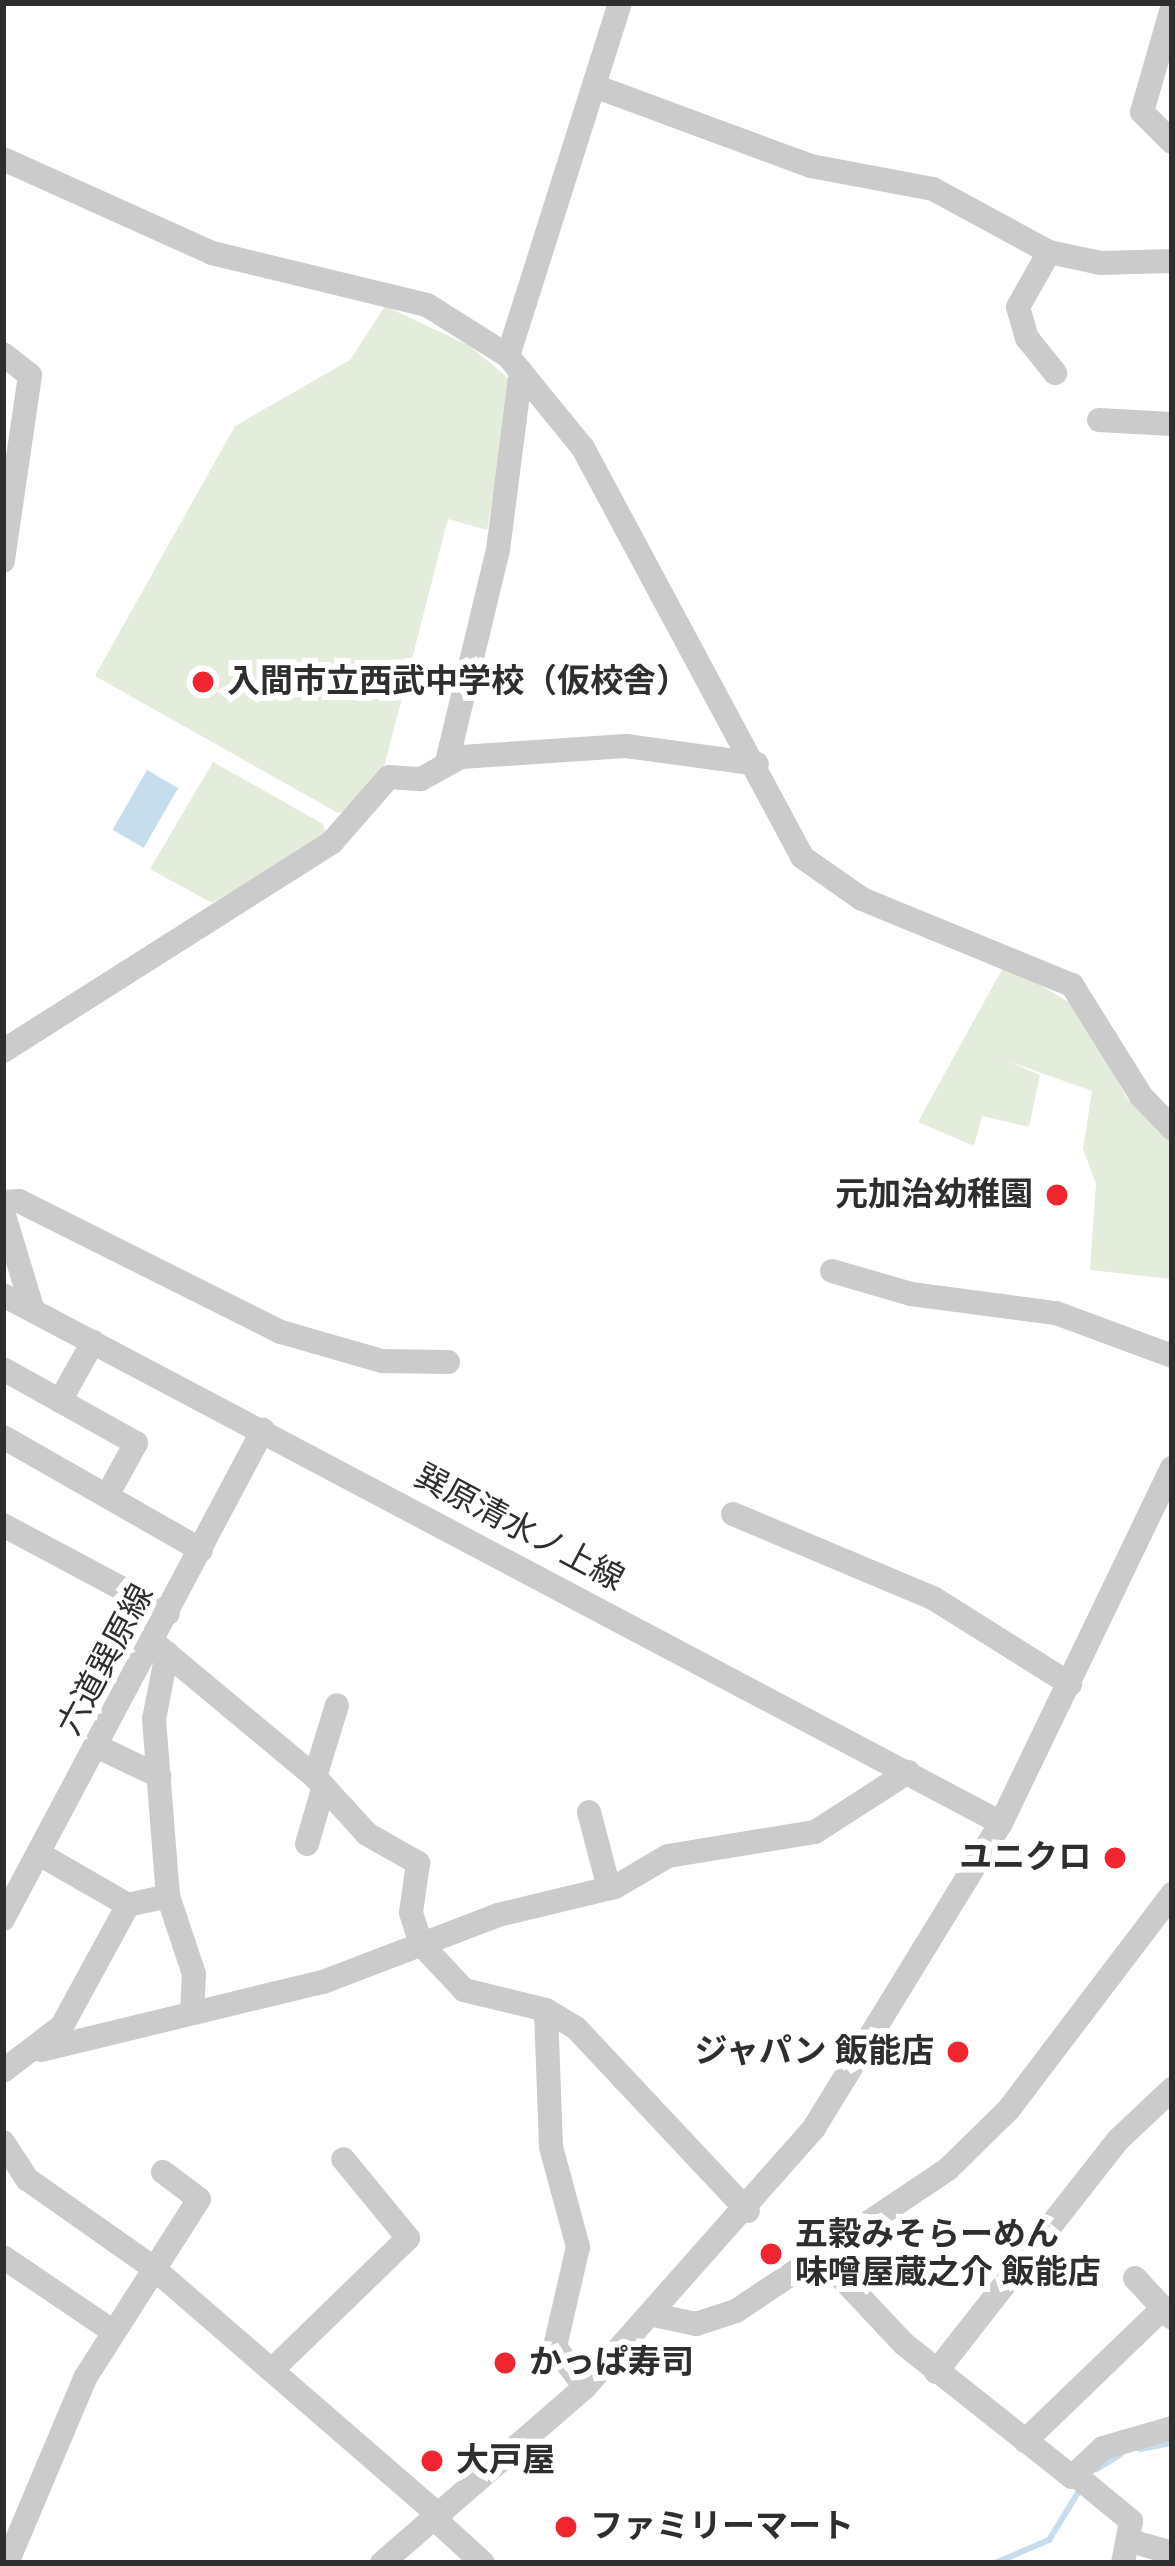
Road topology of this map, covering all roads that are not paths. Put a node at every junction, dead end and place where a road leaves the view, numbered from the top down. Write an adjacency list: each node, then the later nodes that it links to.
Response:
1 (620, 3): 3 (street)
2 (1172, 8): 4 (street)
3 (597, 87): 6 (street); 9 (street)
4 (1172, 142)
5 (4, 162): 9 (street)
6 (1048, 253): 7 (street); 10 (street)
7 (1172, 261)
8 (3, 354): 13 (street)
9 (515, 363): 14 (street); 15 (street)
10 (1055, 373)
11 (1099, 420): 12 (street)
12 (1172, 424)
13 (3, 561)
14 (447, 762): 15 (street); 16 (street)
15 (757, 764): 17 (street)
16 (3, 1051)
17 (1172, 1128)
18 (3, 1202): 25 (street)
19 (3, 1212): 22 (street)
20 (832, 1271): 24 (street)
21 (3, 1295): 22 (street, 巽原清水ノ上線)
22 (34, 1312): 23 (street, 巽原清水ノ上線)
23 (93, 1342): 27 (street); 28 (street, 巽原清水ノ上線)
24 (1172, 1356)
25 (448, 1362)
26 (3, 1370): 27 (street)
27 (60, 1401): 31 (street)
28 (263, 1430): 34 (street, 六道巽原線); 40 (street, 巽原清水ノ上線)
29 (3, 1437): 31 (street)
30 (1172, 1468): 37 (street)
31 (108, 1494): 34 (street)
32 (733, 1514): 37 (street)
33 (3, 1525): 35 (street)
34 (201, 1550): 35 (street, 六道巽原線)
35 (168, 1613): 36 (street, 六道巽原線)
36 (160, 1647): 39 (street, 六道巽原線); 41 (street); 42 (street)
37 (1070, 1684): 44 (street)
38 (337, 1705): 42 (street)
39 (98, 1747): 41 (street); 46 (street, 六道巽原線)
40 (908, 1772): 44 (street, 巽原清水ノ上線); 47 (street)
41 (159, 1776): 49 (street)
42 (319, 1782): 45 (street); 52 (street)
43 (589, 1812): 47 (street)
44 (1001, 1823): 61 (street)
45 (307, 1844)
46 (41, 1855): 50 (street); 51 (street, 六道巽原線)
47 (609, 1888): 52 (street)
48 (1172, 1894): 63 (street)
49 (168, 1896): 50 (street); 53 (street)
50 (128, 1905): 55 (street)
51 (3, 1919)
52 (421, 1944): 53 (street); 54 (street)
53 (192, 2007): 55 (street)
54 (546, 2010): 61 (street); 71 (street)
55 (40, 2050): 56 (street)
56 (3, 2072)
57 (1172, 2089): 70 (street)
58 (3, 2142): 64 (street)
59 (344, 2159): 69 (street)
60 (163, 2172): 64 (street)
61 (748, 2211): 67 (street)
62 (3, 2257): 68 (street)
63 (825, 2260): 67 (street); 70 (street)
64 (151, 2266): 68 (street); 69 (street)
65 (1135, 2278): 66 (street)
66 (1168, 2313): 73 (street)
67 (654, 2315): 71 (street)
68 (111, 2330): 78 (street)
69 (273, 2369): 75 (street)
70 (936, 2372): 73 (street)
71 (585, 2387): 75 (street)
72 (1172, 2428): 74 (street)
73 (1024, 2441): 74 (street)
74 (1080, 2479): 76 (street)
75 (439, 2519): 79 (street); 80 (street)
76 (1128, 2553): 77 (street)
77 (1172, 2553)
78 (9, 2562)
79 (382, 2563)
80 (483, 2563)

